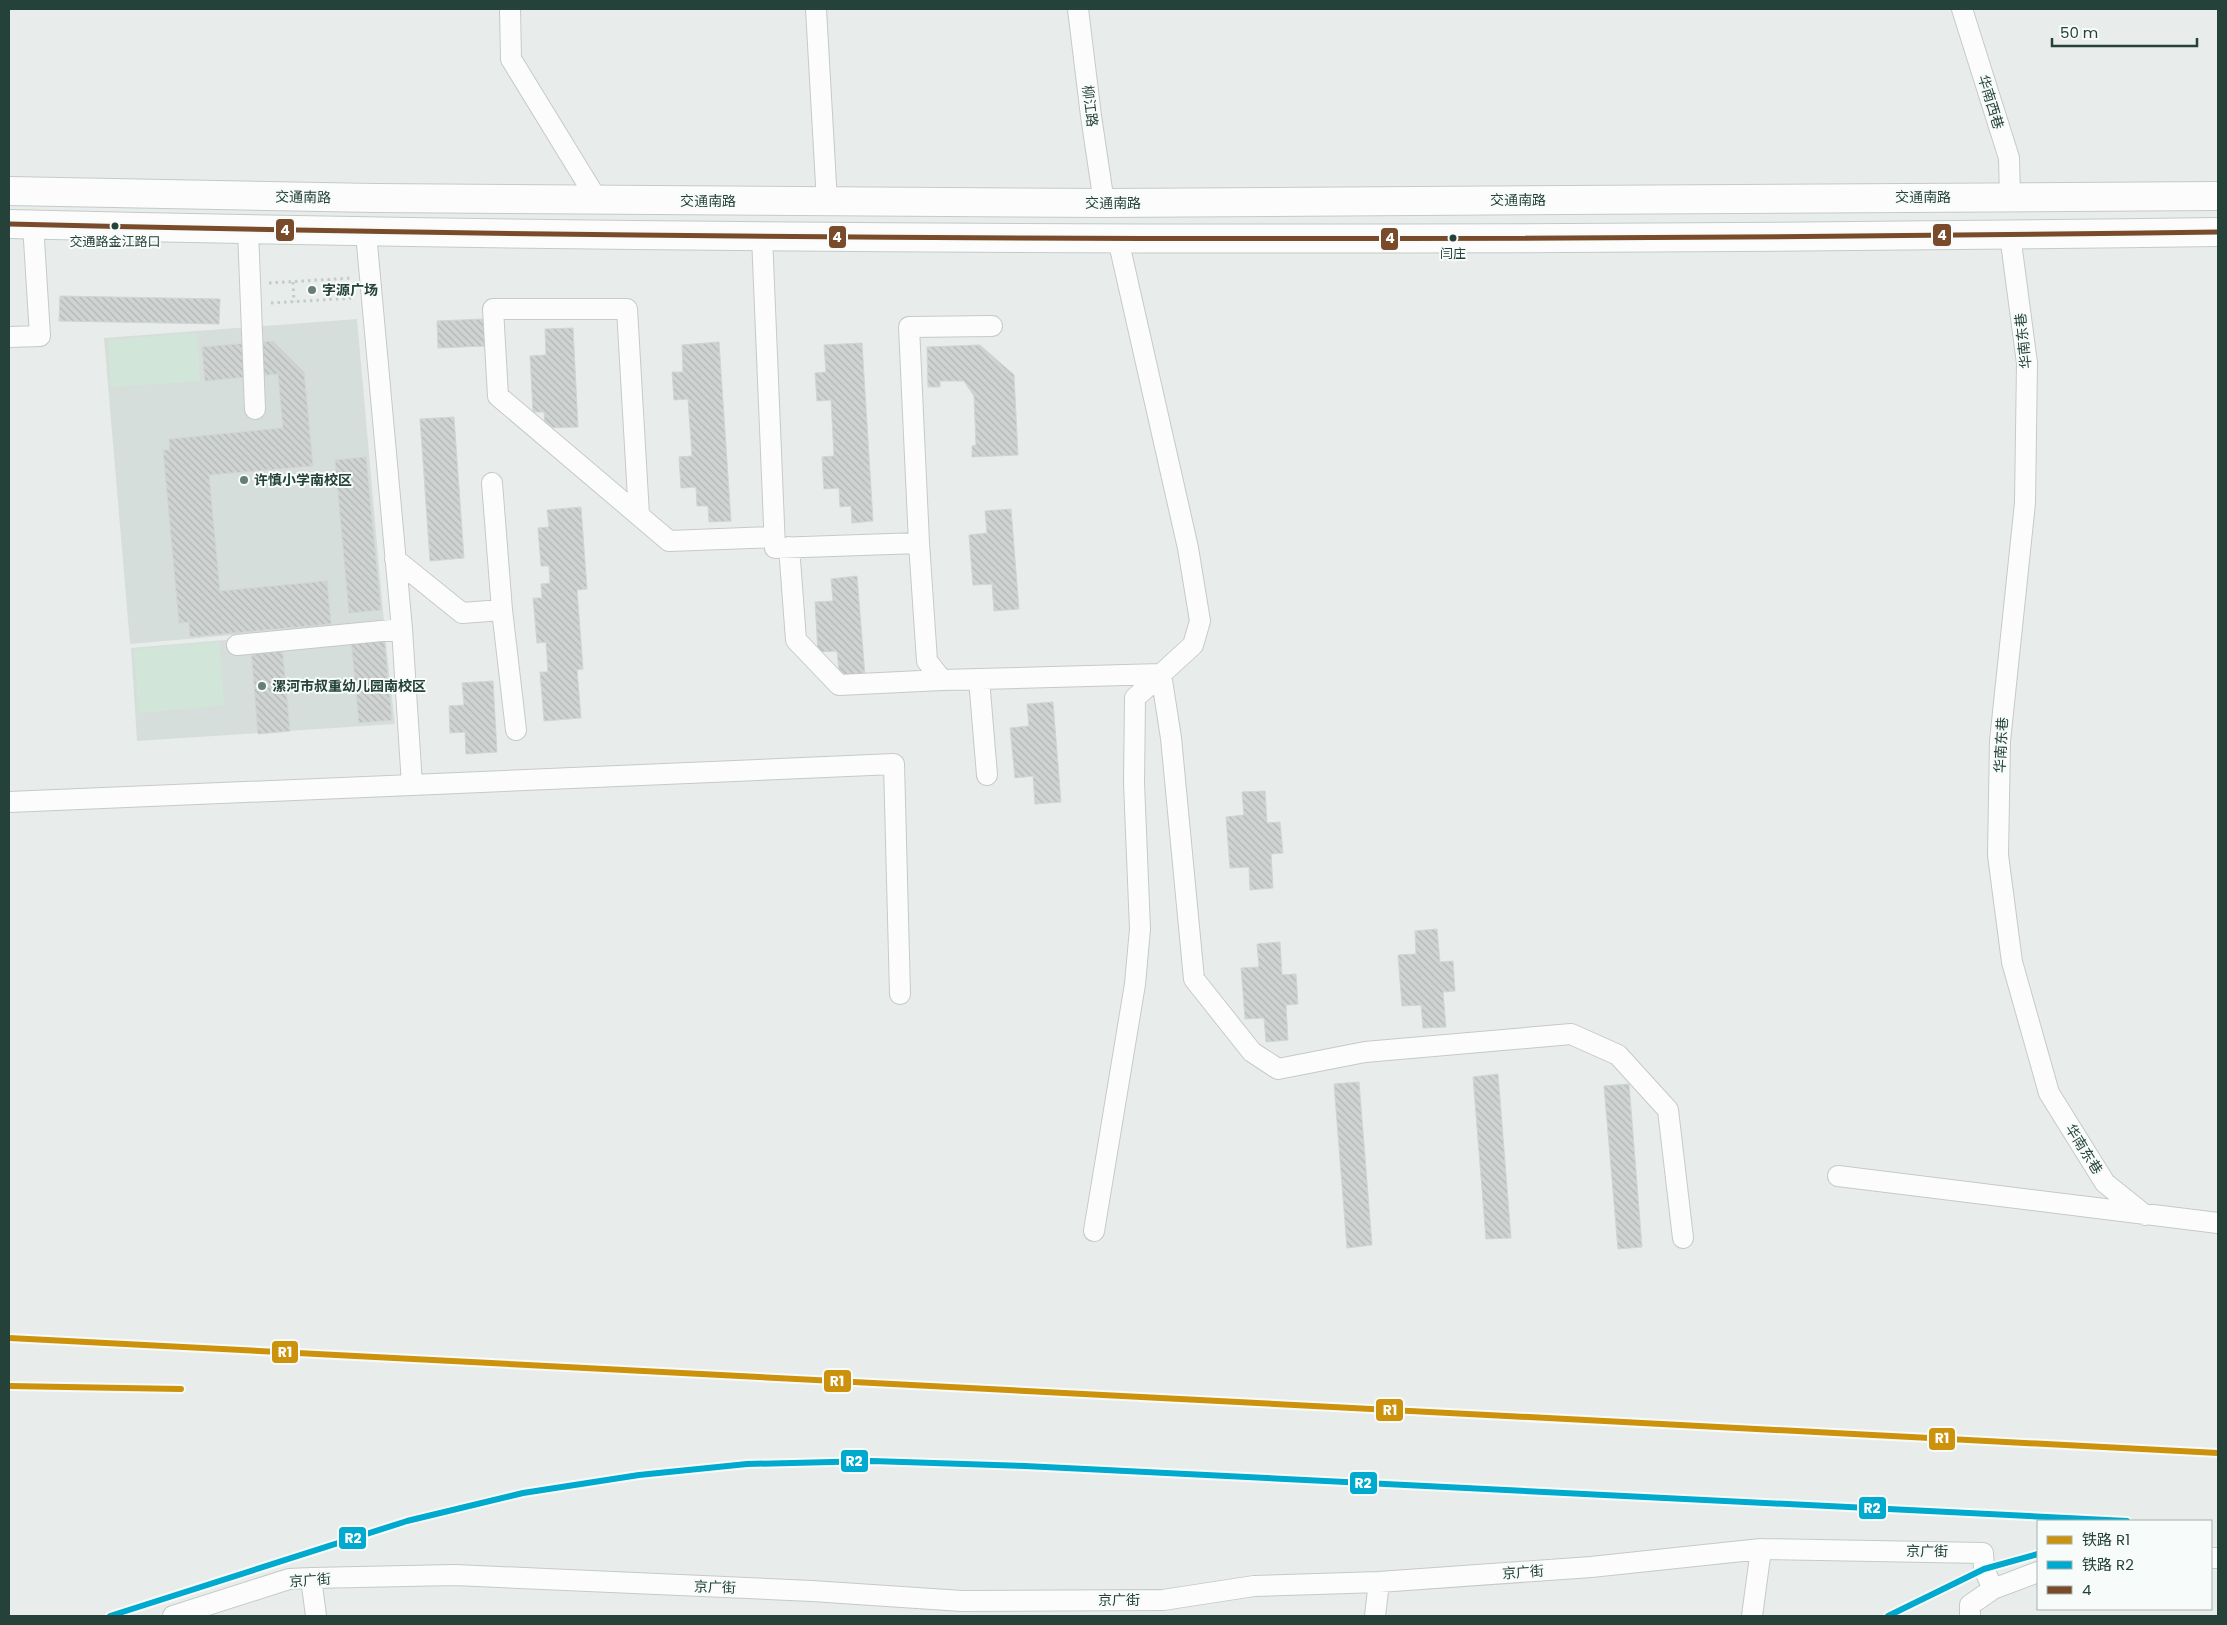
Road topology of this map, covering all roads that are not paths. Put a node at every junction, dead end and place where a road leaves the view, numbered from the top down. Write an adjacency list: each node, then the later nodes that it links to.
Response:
1 (510, 9): 9 (street)
2 (816, 9): 10 (street)
3 (1078, 9): 11 (street, 柳江路)
4 (1962, 9): 7 (street, 华南西巷)
5 (9, 191): 6 (main road, 交通南路)
6 (212, 194): 9 (main road, 交通南路); 13 (main road)
7 (2010, 196): 8 (main road, 交通南路); 11 (main road, 交通南路); 17 (main road)
8 (2218, 196)
9 (598, 200): 10 (main road, 交通南路)
10 (827, 202): 11 (main road, 交通南路)
11 (1104, 203): 19 (main road)
12 (21, 224): 13 (main road); 21 (street)
13 (211, 230): 14 (main road)
14 (248, 230): 16 (main road); 22 (street)
15 (2218, 232): 17 (main road)
16 (366, 233): 18 (main road); 27 (street)
17 (2010, 235): 19 (main road); 40 (street, 华南东巷)
18 (762, 236): 19 (main road); 25 (street)
19 (1118, 239): 31 (street)
20 (992, 326): 26 (street)
21 (9, 337)
22 (255, 409)
23 (492, 483): 28 (street)
24 (639, 515): 24 (street); 25 (street)
25 (782, 542): 26 (street); 33 (street)
26 (919, 542): 33 (street)
27 (395, 559): 28 (street); 29 (street)
28 (502, 610): 34 (street)
29 (402, 629): 30 (street); 36 (street)
30 (236, 646)
31 (1161, 674): 32 (street); 42 (street); 43 (street)
32 (979, 679): 33 (street); 35 (street)
33 (942, 680)
34 (516, 730)
35 (987, 775)
36 (412, 785): 37 (street); 38 (street)
37 (9, 802)
38 (900, 994)
39 (1838, 1176): 40 (street)
40 (2145, 1216): 41 (street)
41 (2218, 1223)
42 (1094, 1231)
43 (1683, 1238)
44 (1761, 1549): 47 (street, 京广街); 48 (street, 京广街); 53 (street)
45 (2037, 1572): 48 (street)
46 (311, 1578): 49 (street, 京广街); 50 (street, 京广街); 51 (street)
47 (1379, 1582): 49 (street, 京广街); 52 (street)
48 (1993, 1589): 54 (street)
49 (963, 1609)
50 (173, 1616)
51 (316, 1616)
52 (1375, 1616)
53 (1752, 1616)
54 (1970, 1616)

